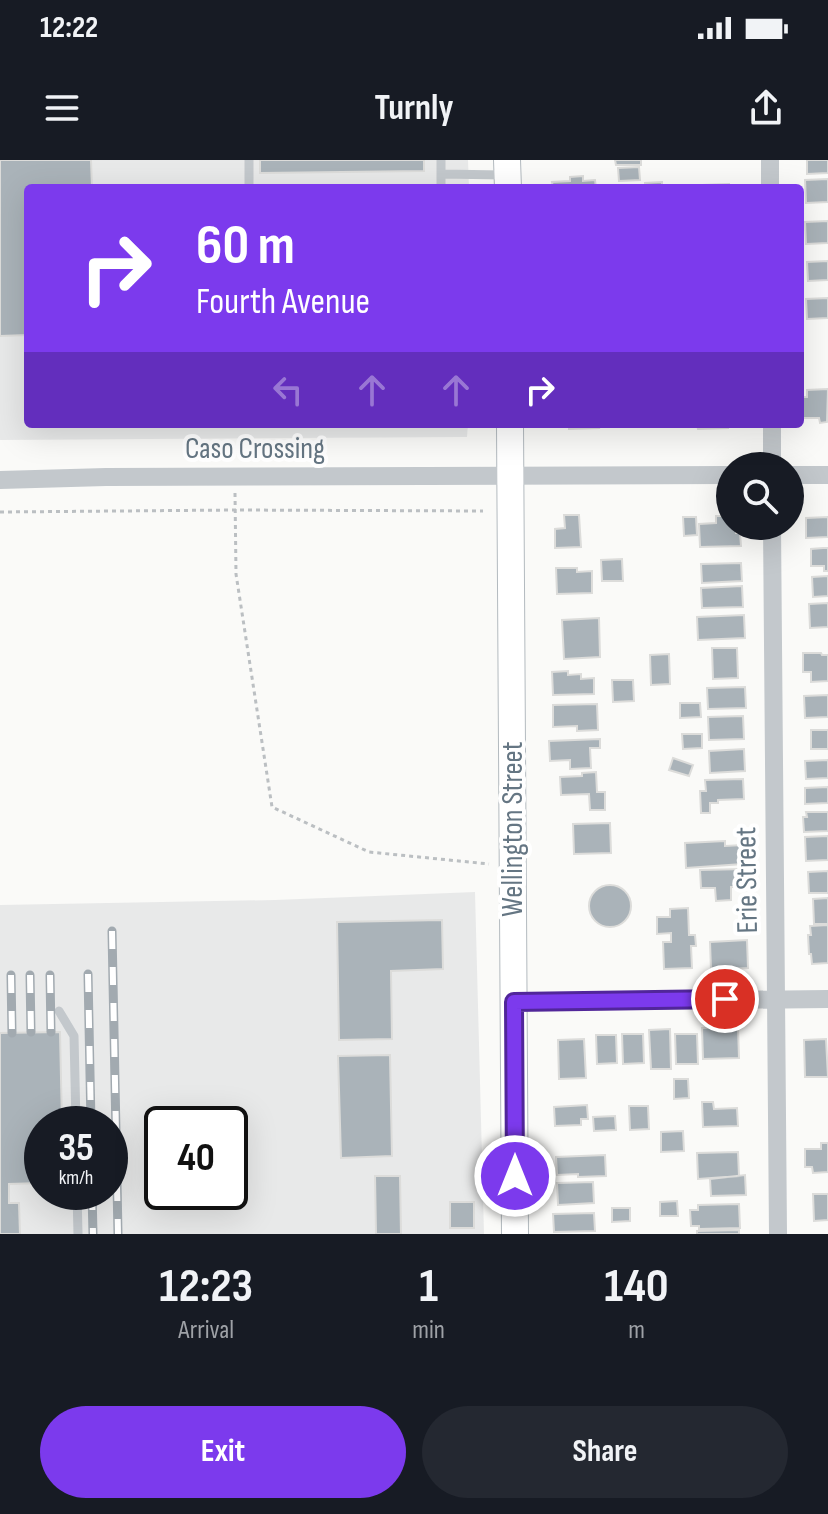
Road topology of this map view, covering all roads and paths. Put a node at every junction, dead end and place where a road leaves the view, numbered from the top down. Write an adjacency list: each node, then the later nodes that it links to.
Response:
1 (249, 160): 6 (lane)
2 (441, 160): 4 (lane)
3 (770, 160): 8 (street)
4 (441, 174): 5 (lane); 7 (lane)
5 (508, 174)
6 (249, 184)
7 (441, 184)
8 (770, 184)
9 (510, 428): 16 (street, Wellington Street)
10 (772, 428): 11 (street)
11 (772, 452)
12 (716, 475): 16 (street, Caso Crossing)
13 (804, 475): 14 (street)
14 (828, 475)
15 (235, 477): 16 (street, Caso Crossing); 17 (street, Caso Crossing); 18 (path)
16 (510, 477): 22 (street, Wellington Street)
17 (0, 480)
18 (235, 510): 19 (path); 20 (path); 22 (path)
19 (483, 511)
20 (0, 512)
21 (772, 540): 23 (street, Erie Street)
22 (513, 866): 25 (street, Wellington Street)
23 (777, 999): 24 (street); 25 (street); 31 (street, Erie Street)
24 (828, 999)
25 (514, 1002): 30 (street, Wellington Street)
26 (59, 1011): 27 (lane)
27 (76, 1106)
28 (77, 1210): 29 (lane)
29 (78, 1234)
30 (515, 1234)
31 (778, 1234)

